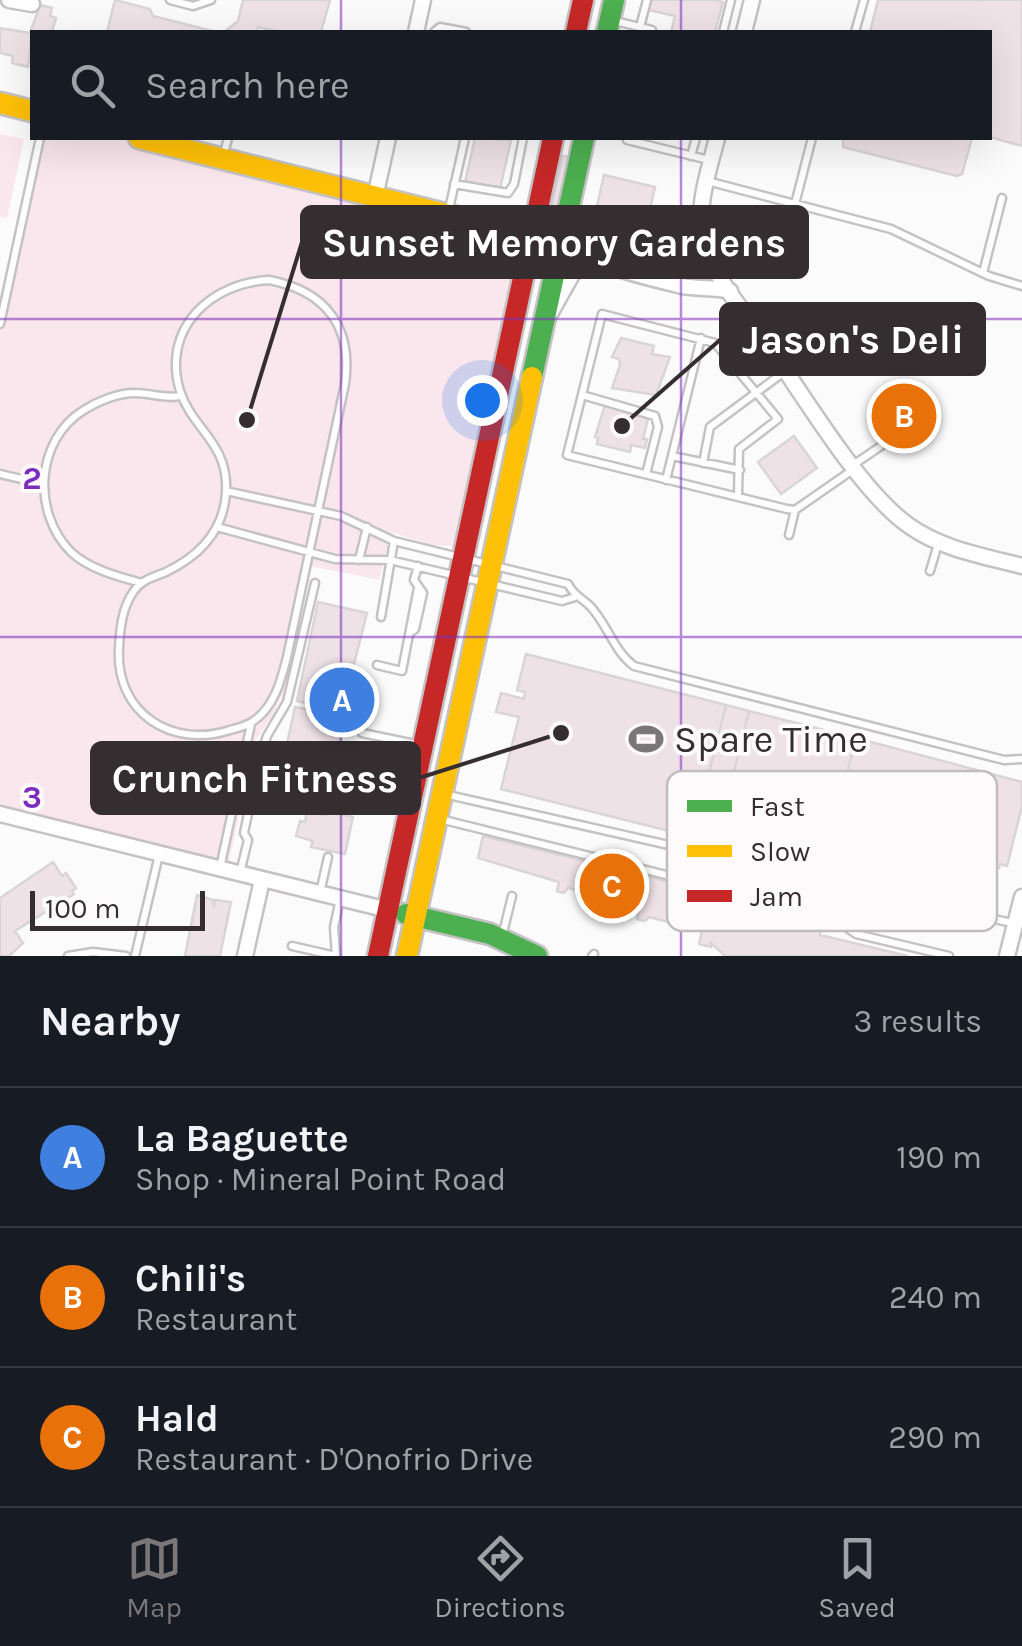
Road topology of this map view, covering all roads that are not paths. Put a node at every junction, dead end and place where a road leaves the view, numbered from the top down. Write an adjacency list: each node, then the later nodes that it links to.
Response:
1 (9, 0): 10 (street)
2 (170, 0): 3 (lane)
3 (210, 0)
4 (422, 0): 13 (street)
5 (582, 0): 14 (main road)
6 (647, 0): 12 (lane)
7 (731, 0): 16 (lane)
8 (752, 0): 17 (street)
9 (864, 0): 18 (lane)
10 (32, 4)
11 (610, 17): 12 (lane)
12 (640, 27): 15 (lane)
13 (416, 30)
14 (576, 30)
15 (652, 30)
16 (723, 30)
17 (744, 30)
18 (856, 30)
19 (0, 102): 20 (main road)
20 (30, 110)
21 (40, 140): 52 (lane)
22 (156, 140): 32 (main road)
23 (388, 140): 37 (street)
24 (464, 140): 36 (lane)
25 (523, 140): 36 (lane)
26 (554, 140): 42 (main road)
27 (584, 140): 43 (main road)
28 (627, 140): 33 (lane)
29 (696, 140): 33 (lane)
30 (716, 140): 34 (street)
31 (811, 140): 39 (lane)
32 (225, 148): 37 (main road)
33 (692, 156): 34 (lane)
34 (711, 161): 35 (street)
35 (706, 181): 39 (lane); 41 (street)
36 (454, 184): 40 (lane)
37 (375, 197): 40 (main road)
38 (1002, 198): 47 (lane)
39 (795, 204): 47 (lane)
40 (448, 215): 42 (main road)
41 (702, 229): 44 (street); 46 (street)
42 (532, 236): 43 (main road); 81 (main road)
43 (562, 244): 44 (street); 45 (street); 51 (main road)
44 (668, 263): 46 (street)
45 (605, 265): 48 (street); 51 (street)
46 (714, 265): 48 (street); 50 (street)
47 (983, 274): 49 (lane)
48 (674, 282): 50 (street)
49 (1022, 286)
50 (730, 291): 54 (street)
51 (544, 322): 83 (main road)
52 (0, 324)
53 (702, 338): 55 (lane); 56 (lane); 59 (lane)
54 (786, 370): 55 (lane); 61 (street)
55 (756, 391): 60 (lane); 62 (lane)
56 (582, 395): 64 (lane); 64 (lane)
57 (181, 396): 66 (lane); 67 (lane); 69 (lane)
58 (880, 446): 61 (lane)
59 (672, 456): 60 (lane); 65 (lane)
60 (703, 463): 62 (lane)
61 (854, 467): 70 (lane); 75 (street)
62 (740, 470): 68 (lane)
63 (0, 474): 66 (lane)
64 (646, 474): 65 (lane)
65 (666, 480): 68 (lane)
66 (43, 484): 84 (lane)
67 (226, 491): 69 (lane); 72 (lane)
68 (738, 497): 70 (lane)
69 (318, 510): 71 (lane); 76 (lane)
70 (795, 510): 73 (lane)
71 (367, 527): 74 (lane); 77 (lane)
72 (217, 528): 76 (lane); 84 (lane)
73 (789, 535)
74 (394, 542): 78 (lane); 81 (lane)
75 (938, 543): 80 (street); 82 (lane)
76 (308, 551): 77 (lane); 89 (lane)
77 (359, 560): 78 (lane)
78 (390, 560): 79 (lane); 87 (lane)
79 (418, 566): 81 (lane); 88 (lane)
80 (1022, 566)
81 (462, 568): 83 (lane); 83 (lane); 91 (main road)
82 (930, 571)
83 (491, 574): 86 (lane); 86 (lane); 93 (main road)
84 (142, 583): 89 (lane)
85 (315, 583): 100 (lane)
86 (575, 597): 92 (lane)
87 (381, 617)
88 (377, 665)
89 (251, 723): 99 (lane)
90 (362, 733): 91 (lane)
91 (423, 746): 107 (main road)
92 (1022, 760)
93 (443, 794): 95 (main road); 96 (lane)
94 (0, 814): 97 (street)
95 (438, 818): 101 (lane); 108 (main road)
96 (667, 848)
97 (159, 854): 99 (street); 115 (lane)
98 (328, 857): 103 (lane)
99 (220, 869): 100 (street)
100 (240, 874): 102 (street)
101 (667, 875)
102 (262, 880): 103 (street); 116 (street)
103 (320, 894): 106 (street)
104 (512, 896): 111 (lane)
105 (1022, 897): 110 (street)
106 (340, 898): 107 (street); 112 (lane)
107 (388, 910): 108 (main road); 117 (main road)
108 (416, 917): 111 (main road); 118 (main road)
109 (852, 931): 120 (lane)
110 (1017, 932): 121 (street)
111 (502, 938): 119 (main road)
112 (292, 946)
113 (68, 956): 114 (lane)
114 (126, 956)
115 (135, 956)
116 (245, 956)
117 (378, 956)
118 (407, 956)
119 (537, 956)
120 (949, 956)
121 (1007, 956)

